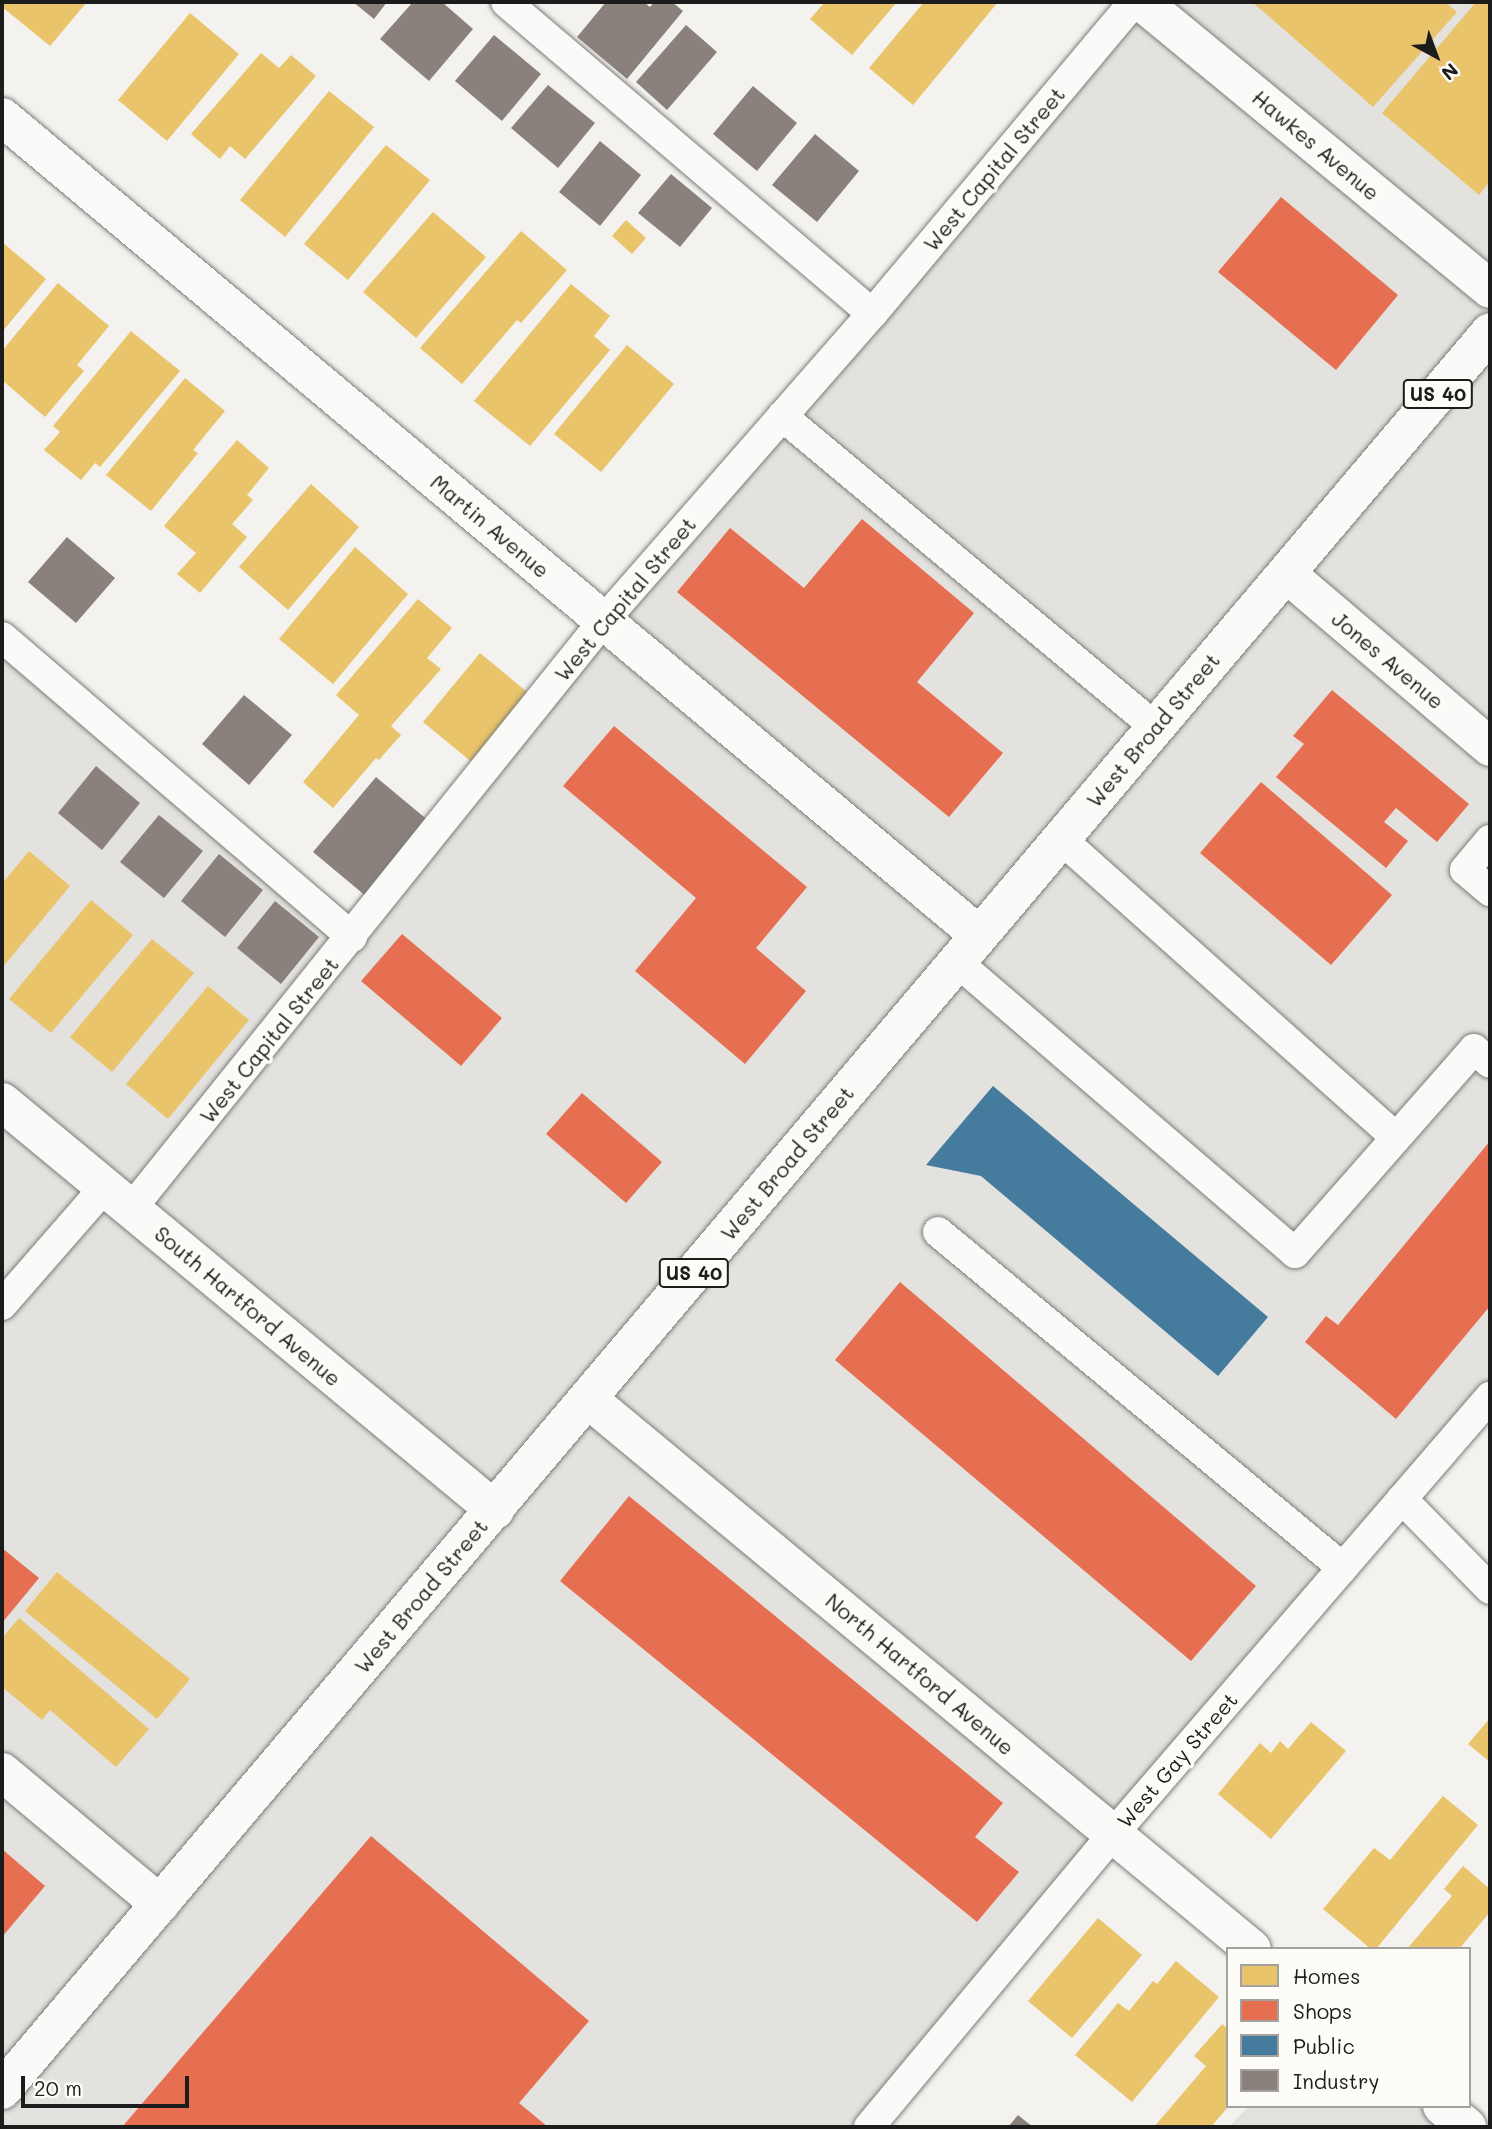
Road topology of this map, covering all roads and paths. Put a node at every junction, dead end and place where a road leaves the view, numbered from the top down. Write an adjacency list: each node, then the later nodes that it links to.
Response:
1 (506, 2): 6 (lane)
2 (1134, 2): 6 (lane, West Capital Street)
3 (1142, 2): 5 (street, Hawkes Avenue)
4 (2, 117): 10 (street, Martin Avenue)
5 (1490, 289)
6 (872, 314): 8 (lane, West Capital Street)
7 (1490, 332): 9 (street, West Broad Street / US 40)
8 (782, 416): 10 (lane, West Capital Street); 12 (lane)
9 (1287, 574): 12 (street, West Broad Street / US 40); 13 (street, Jones Avenue)
10 (604, 621): 17 (lane, West Capital Street); 18 (street, Martin Avenue)
11 (2, 637): 17 (lane)
12 (1154, 726): 14 (street, West Broad Street / US 40)
13 (1490, 747)
14 (1061, 839): 18 (street, West Broad Street / US 40); 21 (lane)
15 (1490, 840): 16 (lane)
16 (1490, 891)
17 (352, 937): 22 (lane, West Capital Street)
18 (968, 948): 21 (lane); 26 (street, West Broad Street / US 40)
19 (1482, 1056): 21 (lane)
20 (2, 1102): 22 (street, South Hartford Avenue)
21 (1394, 1136)
22 (118, 1198): 24 (lane, West Capital Street); 28 (street, South Hartford Avenue)
23 (939, 1232): 29 (lane)
24 (2, 1306)
25 (1490, 1397): 27 (lane, West Gay Street)
26 (588, 1399): 28 (street, West Broad Street / US 40); 32 (street, North Hartford Avenue)
27 (1402, 1499): 29 (lane, West Gay Street); 30 (lane)
28 (495, 1510): 33 (street, West Broad Street / US 40)
29 (1343, 1568): 32 (lane, West Gay Street)
30 (1490, 1589)
31 (2, 1772): 33 (street)
32 (1114, 1833): 34 (street, North Hartford Avenue); 37 (lane, West Gay Street)
33 (160, 1904): 35 (street, West Broad Street / US 40)
34 (1250, 1947)
35 (2, 2090)
36 (1444, 2108): 38 (street)
37 (879, 2124)
38 (1467, 2127)

